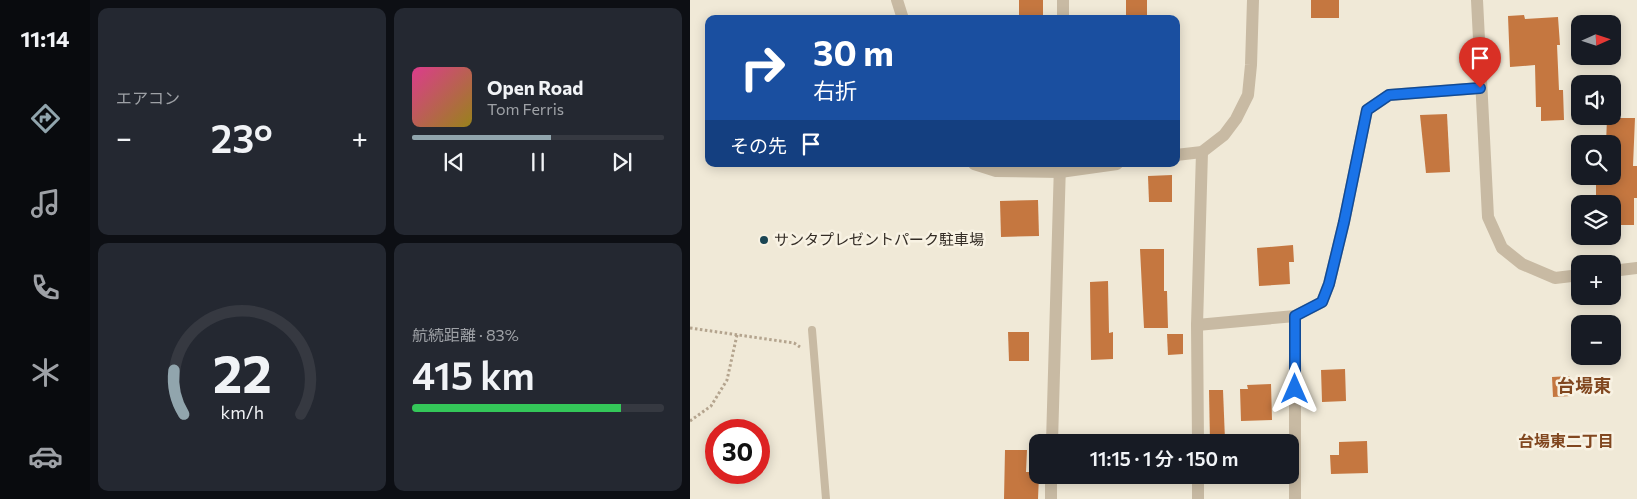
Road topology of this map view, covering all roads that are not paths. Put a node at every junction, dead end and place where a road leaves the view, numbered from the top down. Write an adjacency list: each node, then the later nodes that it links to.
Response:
1 (898, 0): 5 (street)
2 (1064, 0): 6 (street)
3 (1253, 0): 8 (street)
4 (1477, 0): 7 (street)
5 (902, 15)
6 (1063, 15)
7 (1480, 88): 15 (street); 16 (street)
8 (1202, 152): 9 (street); 17 (street)
9 (1180, 155)
10 (983, 167): 12 (street)
11 (1074, 167): 12 (street)
12 (1060, 168): 19 (street)
13 (1637, 268): 14 (street)
14 (1621, 270)
15 (1571, 276)
16 (1295, 316): 17 (street); 26 (street)
17 (1197, 325): 20 (street)
18 (812, 330): 23 (lane)
19 (1052, 434)
20 (1198, 434)
21 (1051, 484): 24 (street)
22 (1198, 484): 25 (street)
23 (826, 499)
24 (1051, 499)
25 (1198, 499)
26 (1295, 499)

